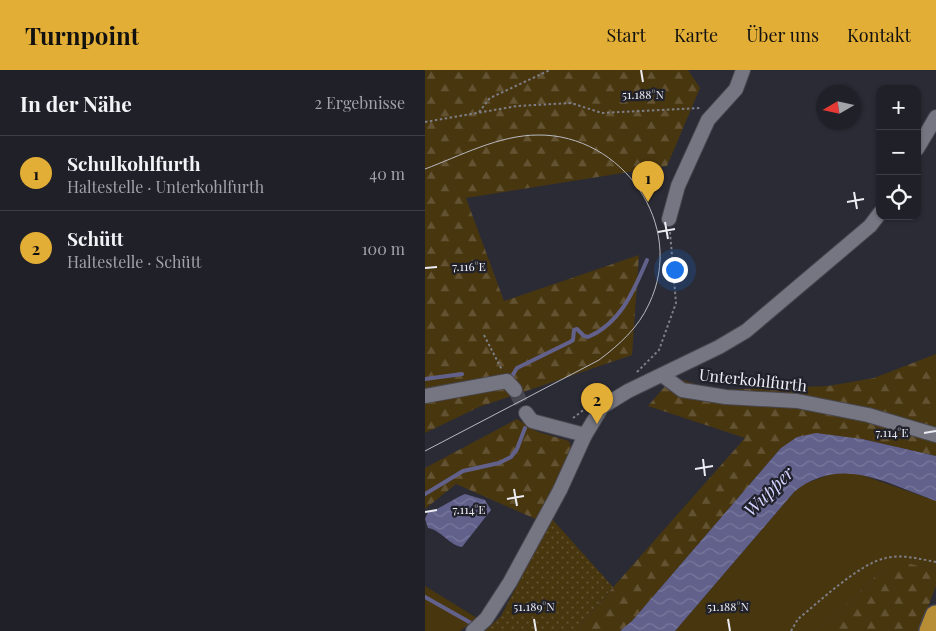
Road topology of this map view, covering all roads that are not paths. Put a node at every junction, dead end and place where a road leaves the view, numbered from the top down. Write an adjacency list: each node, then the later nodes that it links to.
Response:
1 (743, 70): 5 (street)
2 (936, 117): 3 (street)
3 (921, 142)
4 (876, 218): 6 (street, Unterkohlfurth)
5 (669, 219)
6 (661, 375): 10 (street); 11 (street, Unterkohlfurth)
7 (511, 385): 8 (street)
8 (425, 396)
9 (525, 413): 10 (street)
10 (585, 435): 13 (street)
11 (936, 435)
12 (936, 616): 14 (highway)
13 (473, 631)
14 (930, 631)

